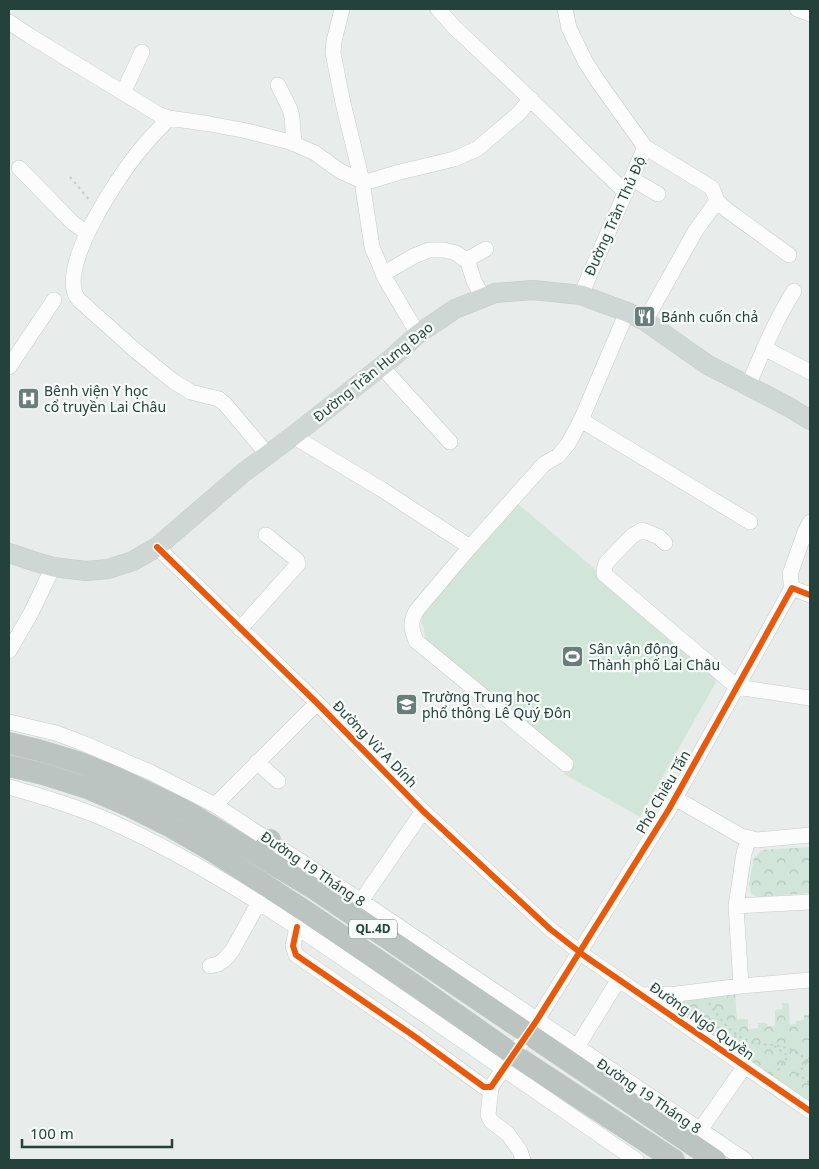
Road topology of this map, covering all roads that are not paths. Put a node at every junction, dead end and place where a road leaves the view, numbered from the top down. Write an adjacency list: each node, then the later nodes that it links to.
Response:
1 (342, 9): 16 (street)
2 (438, 9): 10 (street)
3 (565, 9): 13 (street, Đường Trần Thủ Độ)
4 (797, 9): 5 (street)
5 (810, 14)
6 (9, 22): 9 (street)
7 (142, 52): 9 (street)
8 (278, 85): 12 (street)
9 (123, 93): 11 (street)
10 (531, 99): 16 (street); 17 (street)
11 (169, 118): 12 (street); 20 (street)
12 (294, 144): 16 (street)
13 (646, 146): 15 (street, Đường Trần Thủ Độ); 19 (street)
14 (18, 168): 20 (street)
15 (632, 179): 17 (street, Đường Trần Thủ Độ); 18 (street)
16 (362, 181): 24 (street)
17 (626, 194): 26 (street, Đường Trần Thủ Độ)
18 (658, 194)
19 (717, 201): 22 (street); 30 (street)
20 (87, 233): 41 (street)
21 (486, 249): 23 (street)
22 (789, 255)
23 (466, 260): 24 (street); 27 (street)
24 (383, 274): 31 (street)
25 (794, 290): 32 (street)
26 (581, 295): 27 (main road, Đường Trần Hưng Đạo); 29 (main road, Đường Trần Hưng Đạo)
27 (483, 298): 31 (main road, Đường Trần Hưng Đạo)
28 (54, 300): 34 (street)
29 (627, 312): 30 (main road, Đường Trần Hưng Đạo); 37 (street)
30 (645, 321): 36 (main road, Đường Trần Hưng Đạo)
31 (418, 334): 33 (main road, Đường Trần Hưng Đạo)
32 (764, 348): 35 (street); 36 (street)
33 (381, 366): 39 (main road, Đường Trần Hưng Đạo); 40 (street)
34 (9, 367)
35 (810, 372)
36 (748, 386): 38 (main road, Đường Trần Hưng Đạo)
37 (580, 420): 42 (street); 47 (street)
38 (810, 420)
39 (293, 436): 41 (main road, Đường Trần Hưng Đạo); 47 (street)
40 (450, 442)
41 (268, 455): 46 (main road, Đường Trần Hưng Đạo)
42 (750, 522)
43 (810, 522): 50 (street)
44 (266, 535): 52 (street)
45 (665, 543): 54 (street)
46 (157, 547): 49 (main road, Đường Trần Hưng Đạo); 52 (street, Đường Vừ A Dính)
47 (470, 548): 60 (street)
48 (9, 553): 49 (main road, Đường Trần Hưng Đạo)
49 (53, 567): 53 (street)
50 (792, 588): 51 (street); 54 (street, Phố Chiêu Tấn)
51 (810, 596)
52 (240, 629): 56 (street, Đường Vừ A Dính)
53 (9, 651)
54 (737, 687): 55 (street); 64 (street, Phố Chiêu Tấn)
55 (810, 698)
56 (317, 703): 59 (street); 66 (street, Đường Vừ A Dính)
57 (9, 722): 65 (street, Đường 19 Tháng 8)
58 (9, 743): 69 (highway, Đường 19 Tháng 8 / QL.4D)
59 (257, 762): 62 (street); 65 (street)
60 (566, 764)
61 (9, 766): 83 (highway, QL.4D)
62 (278, 781)
63 (9, 787): 71 (street)
64 (675, 798): 68 (street); 75 (street, Phố Chiêu Tấn)
65 (215, 805): 69 (street, Đường 19 Tháng 8)
66 (423, 811): 70 (street); 75 (street, Đường Vừ A Dính)
67 (810, 835): 68 (street)
68 (749, 839): 73 (street)
69 (265, 848): 70 (street, Đường 19 Tháng 8); 81 (highway, Đường 19 Tháng 8 / QL.4D)
70 (361, 901): 81 (street, Đường 19 Tháng 8)
71 (259, 902): 74 (street); 76 (street)
72 (810, 902): 73 (street)
73 (736, 906): 79 (street)
74 (297, 927): 83 (street); 85 (street)
75 (580, 952): 77 (street, Đường Ngô Quyền); 81 (street, Phố Chiêu Tấn)
76 (210, 966)
77 (619, 979): 80 (street, Đường Ngô Quyền); 82 (street)
78 (810, 980): 79 (street)
79 (742, 986): 80 (street)
80 (642, 995): 84 (street, Đường Ngô Quyền)
81 (532, 1027): 82 (street, Đường 19 Tháng 8); 83 (street, Phố Chiêu Tấn); 91 (highway, Đường 19 Tháng 8 / QL.4D)
82 (577, 1047): 87 (street, Đường 19 Tháng 8)
83 (509, 1062): 85 (street, Phố Chiêu Tấn); 88 (street); 90 (highway, QL.4D)
84 (746, 1066): 86 (street, Đường Ngô Quyền); 87 (street)
85 (491, 1087): 89 (street)
86 (810, 1111)
87 (700, 1130): 92 (street, Đường 19 Tháng 8)
88 (633, 1159)
89 (522, 1160)
90 (674, 1160)
91 (715, 1160)
92 (746, 1160)

